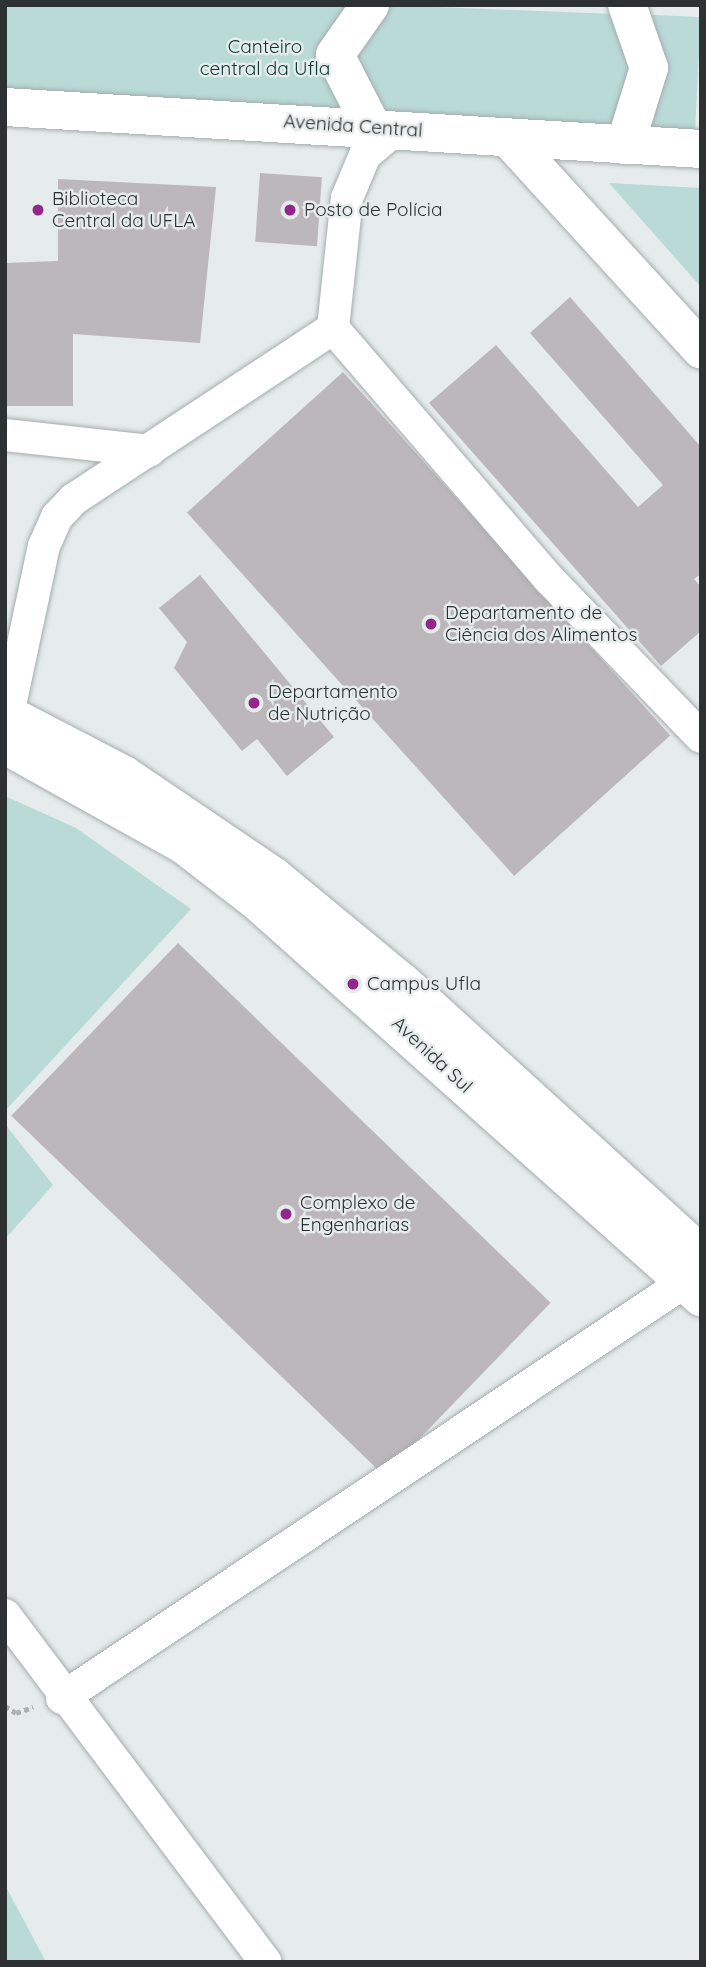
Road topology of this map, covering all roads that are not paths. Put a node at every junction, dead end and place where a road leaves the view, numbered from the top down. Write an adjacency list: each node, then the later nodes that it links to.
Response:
1 (370, 5): 4 (street)
2 (627, 5): 6 (street)
3 (5, 107): 4 (street, Avenida Central)
4 (384, 128): 5 (street, Avenida Central); 8 (street)
5 (509, 139): 6 (street, Avenida Central); 9 (street)
6 (625, 145): 7 (street, Avenida Central)
7 (701, 149)
8 (333, 328): 11 (street); 13 (street)
9 (701, 349)
10 (5, 435): 11 (street)
11 (149, 451): 12 (street)
12 (6, 726): 14 (street, Avenida Sul)
13 (701, 737)
14 (697, 1276): 16 (street)
15 (5, 1615): 16 (street)
16 (62, 1698): 17 (street)
17 (266, 1962)

